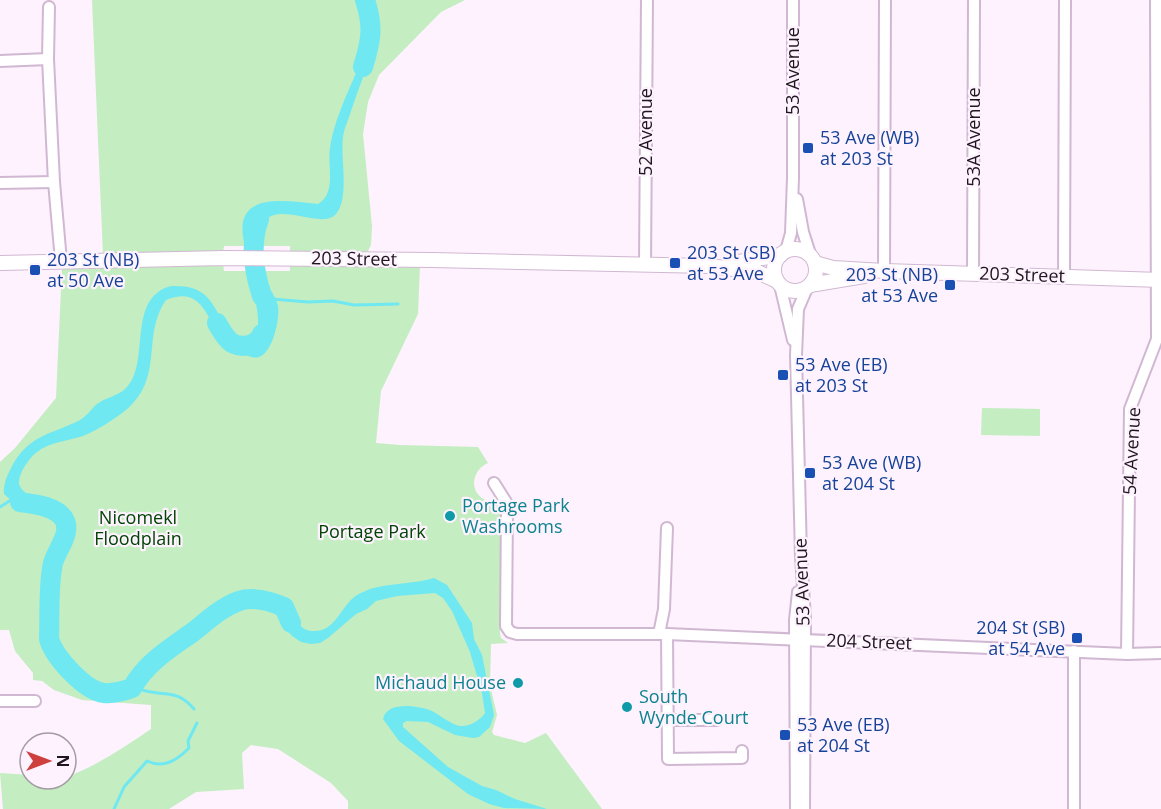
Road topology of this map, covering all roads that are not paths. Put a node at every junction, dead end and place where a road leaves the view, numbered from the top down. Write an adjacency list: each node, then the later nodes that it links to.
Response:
1 (647, 0): 18 (street, 52 Avenue)
2 (793, 0): 10 (street, 53 Avenue)
3 (885, 0): 20 (street)
4 (974, 0): 21 (street, 53A Avenue)
5 (1065, 0): 22 (street)
6 (1156, 0): 13 (street, 54 Avenue)
7 (49, 7): 8 (street)
8 (48, 59): 9 (street); 11 (street)
9 (0, 61)
10 (793, 178): 14 (street, 53 Avenue); 15 (street, 53 Avenue)
11 (54, 182): 12 (street); 16 (street)
12 (0, 183)
13 (1159, 195): 23 (street, 54 Avenue)
14 (784, 254): 15 (main road); 19 (main road, 203 Street); 24 (main road)
15 (813, 260): 20 (main road, 203 Street); 25 (main road)
16 (62, 261): 17 (main road, 203 Street); 18 (main road, 203 Street)
17 (0, 263)
18 (645, 265): 19 (main road, 203 Street)
19 (709, 266): 24 (main road, 203 Street)
20 (884, 271): 21 (main road, 203 Street); 25 (main road, 203 Street)
21 (973, 274): 22 (main road, 203 Street)
22 (1064, 276): 23 (main road, 203 Street)
23 (1159, 280): 33 (street, 54 Avenue)
24 (779, 283): 25 (main road); 26 (street, 53 Avenue)
25 (808, 286): 26 (street, 53 Avenue)
26 (796, 355): 29 (street, 53 Avenue)
27 (494, 483): 30 (street, 204 Street)
28 (667, 528): 30 (street)
29 (801, 556): 31 (street, 53 Avenue); 31 (street, 53 Avenue)
30 (663, 634): 31 (street, 204 Street); 37 (street)
31 (800, 639): 32 (street, 204 Street); 40 (street, 53 Avenue); 41 (street, 53 Avenue)
32 (1074, 651): 33 (street, 204 Street); 42 (street)
33 (1127, 654): 34 (street, 204 Street)
34 (1159, 655)
35 (0, 701): 36 (street)
36 (35, 701)
37 (668, 720): 38 (street); 39 (street)
38 (717, 720)
39 (742, 751)
40 (796, 809)
41 (804, 809)
42 (1074, 809)

